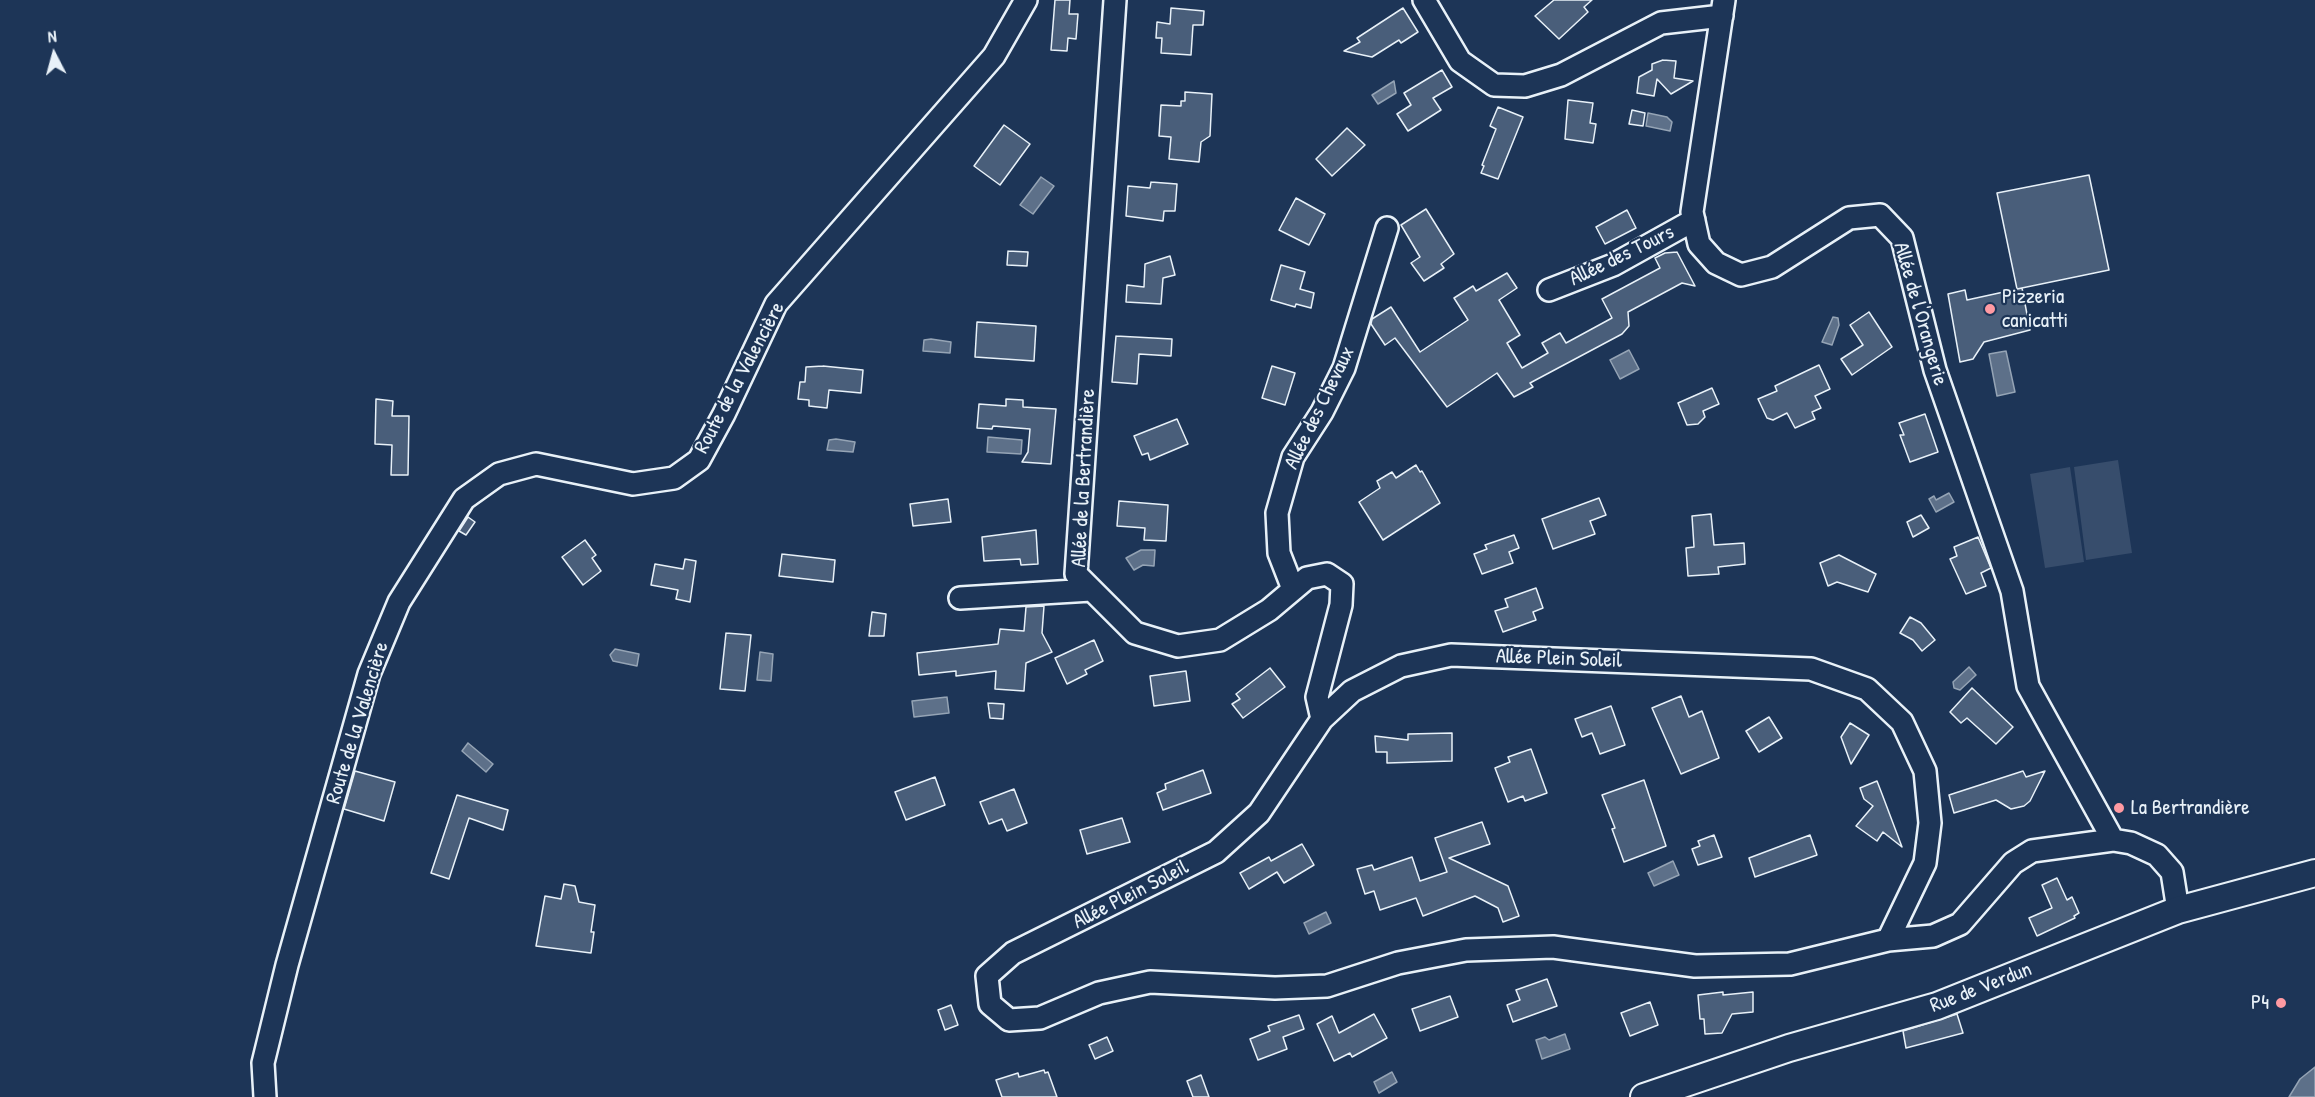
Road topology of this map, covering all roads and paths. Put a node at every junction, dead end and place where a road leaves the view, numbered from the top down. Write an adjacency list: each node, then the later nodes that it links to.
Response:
1 (1026, 0): 16 (street, Route de la Valencière)
2 (1115, 0): 9 (street, Allée de la Bertrandière)
3 (1424, 0): 4 (street)
4 (1723, 8): 5 (street, Allée de l'Orangerie)
5 (1694, 220): 7 (street, Allée des Tours); 12 (street, Allée de l'Orangerie)
6 (1387, 228): 8 (street, Allée des Chevaux)
7 (1549, 290)
8 (1293, 589): 9 (street, Allée de la Bertrandière); 11 (street, Allée de la Bertrandière)
9 (1091, 590): 10 (street)
10 (960, 598)
11 (1322, 719): 15 (street, Allée Plein Soleil); 15 (street, Allée Plein Soleil)
12 (2113, 840): 14 (street, Allée Plein Soleil); 15 (street, Allée Plein Soleil)
13 (2315, 873): 14 (main road, Rue de Verdun)
14 (2178, 910): 17 (main road, Rue de Verdun)
15 (1888, 940)
16 (265, 1097)
17 (1644, 1097)

